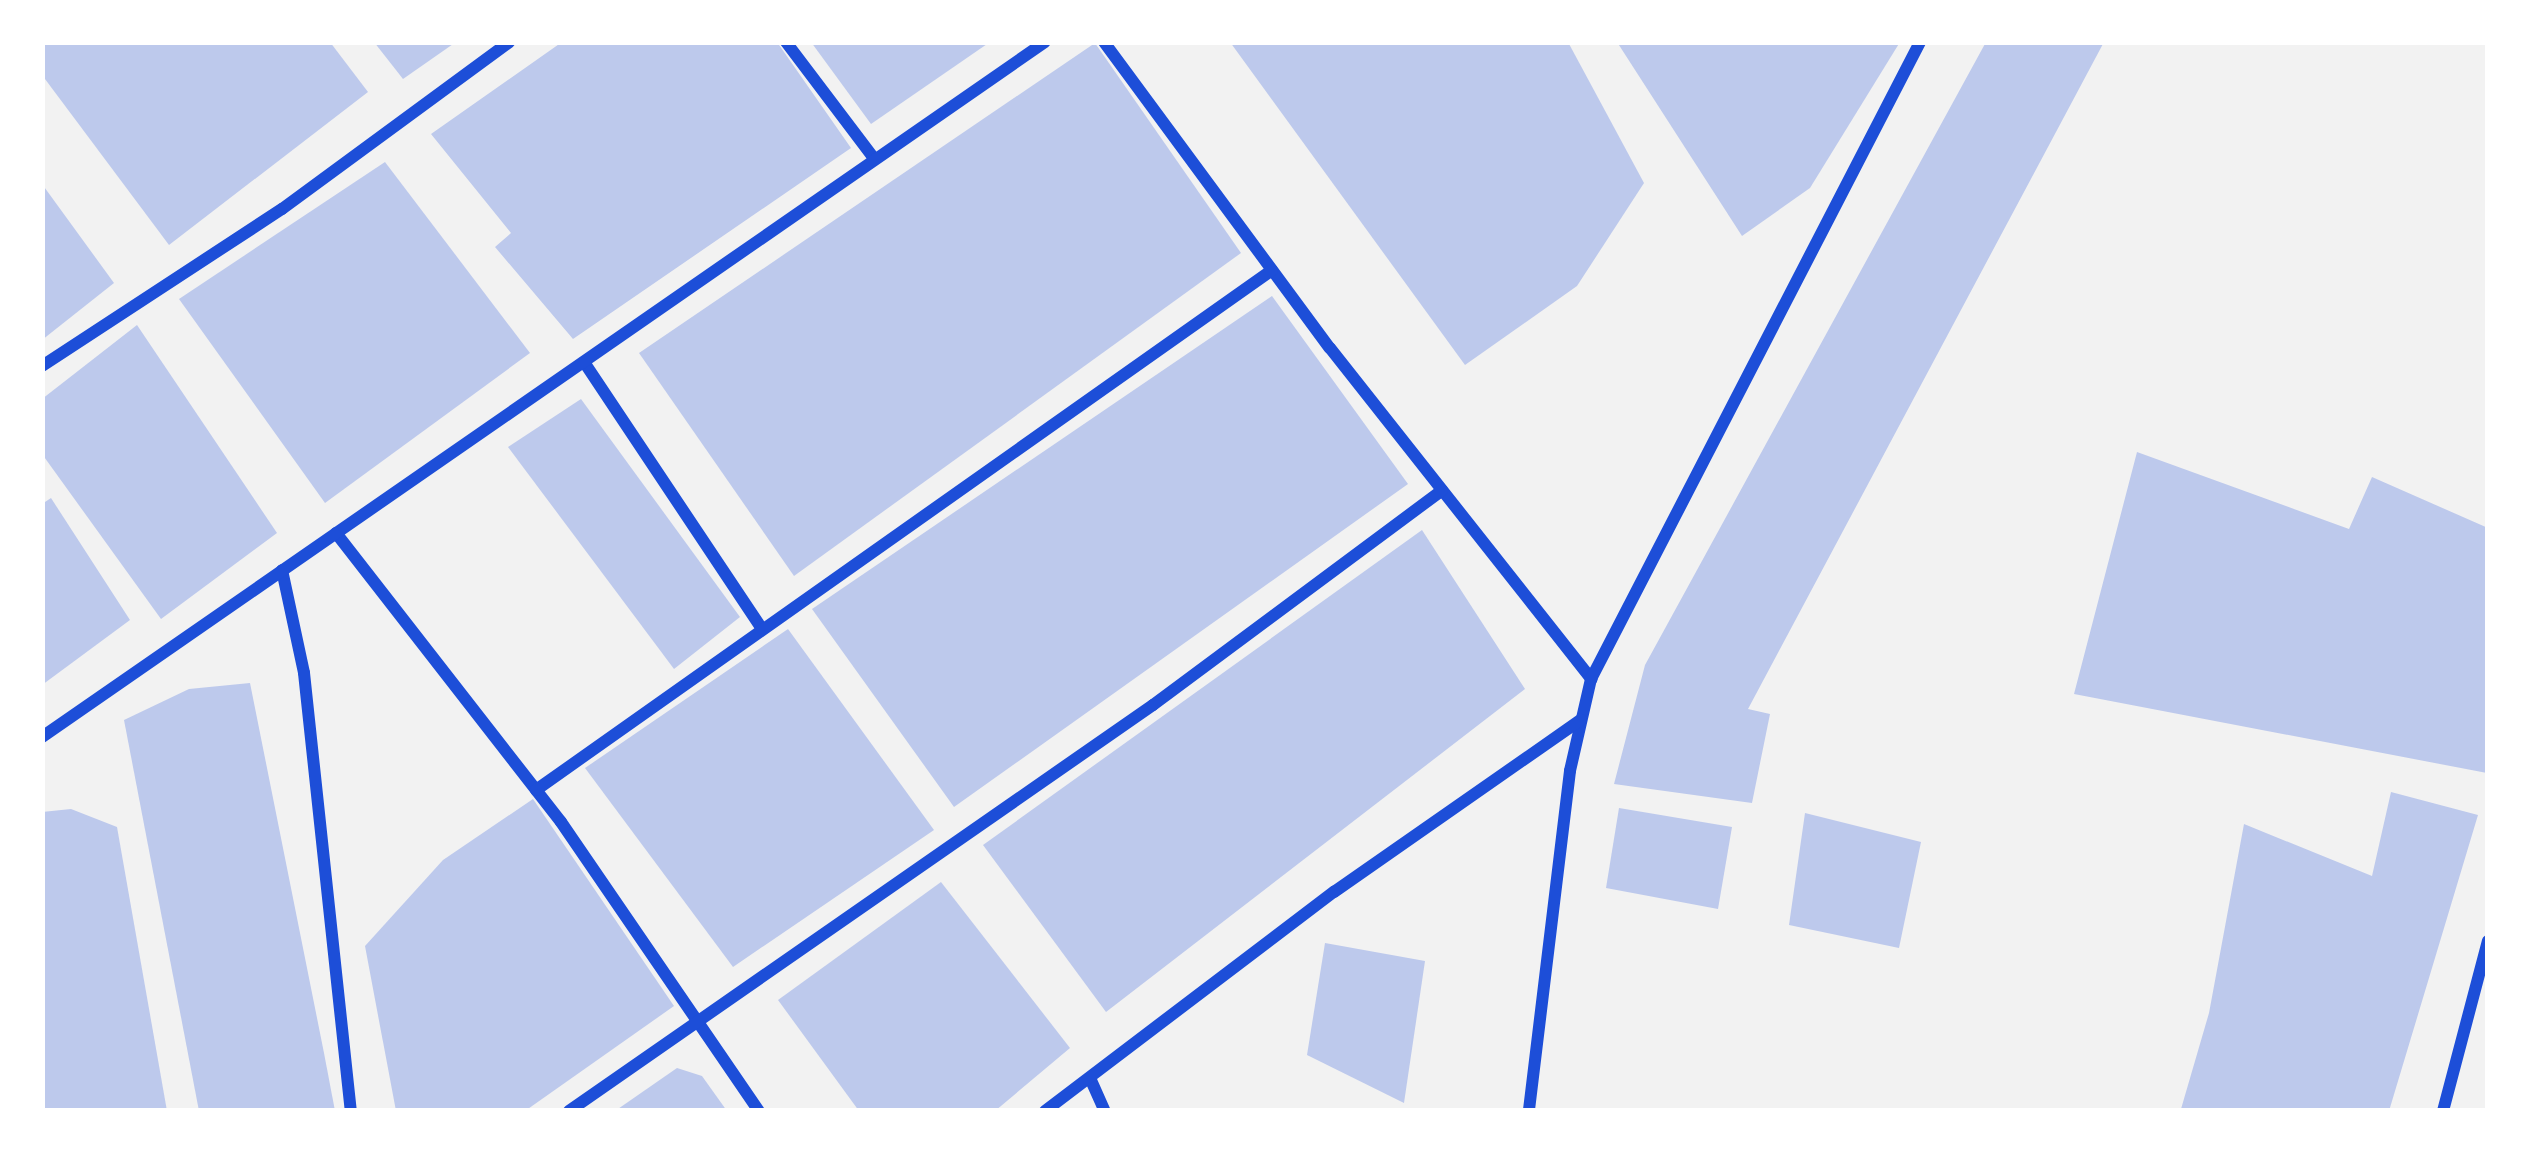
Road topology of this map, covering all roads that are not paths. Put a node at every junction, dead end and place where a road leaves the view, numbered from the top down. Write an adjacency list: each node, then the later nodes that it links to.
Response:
1 (509, 42): 9 (street)
2 (786, 42): 6 (street)
3 (1045, 42): 6 (street)
4 (1104, 42): 7 (street)
5 (1920, 42): 14 (street)
6 (873, 157): 8 (street)
7 (1272, 270): 10 (street); 13 (street)
8 (584, 362): 11 (street); 13 (street)
9 (42, 366)
10 (1442, 490): 14 (street); 19 (street)
11 (336, 533): 12 (street); 17 (street)
12 (282, 570): 16 (street); 21 (street)
13 (761, 629): 17 (street)
14 (1591, 680): 15 (street)
15 (1582, 719): 20 (street); 26 (street)
16 (42, 736)
17 (536, 790): 19 (street)
18 (2488, 941): 27 (street)
19 (700, 1019): 22 (street); 23 (street)
20 (1090, 1078): 24 (street); 25 (street)
21 (351, 1111)
22 (569, 1111)
23 (759, 1111)
24 (1045, 1111)
25 (1105, 1111)
26 (1529, 1111)
27 (2443, 1111)

